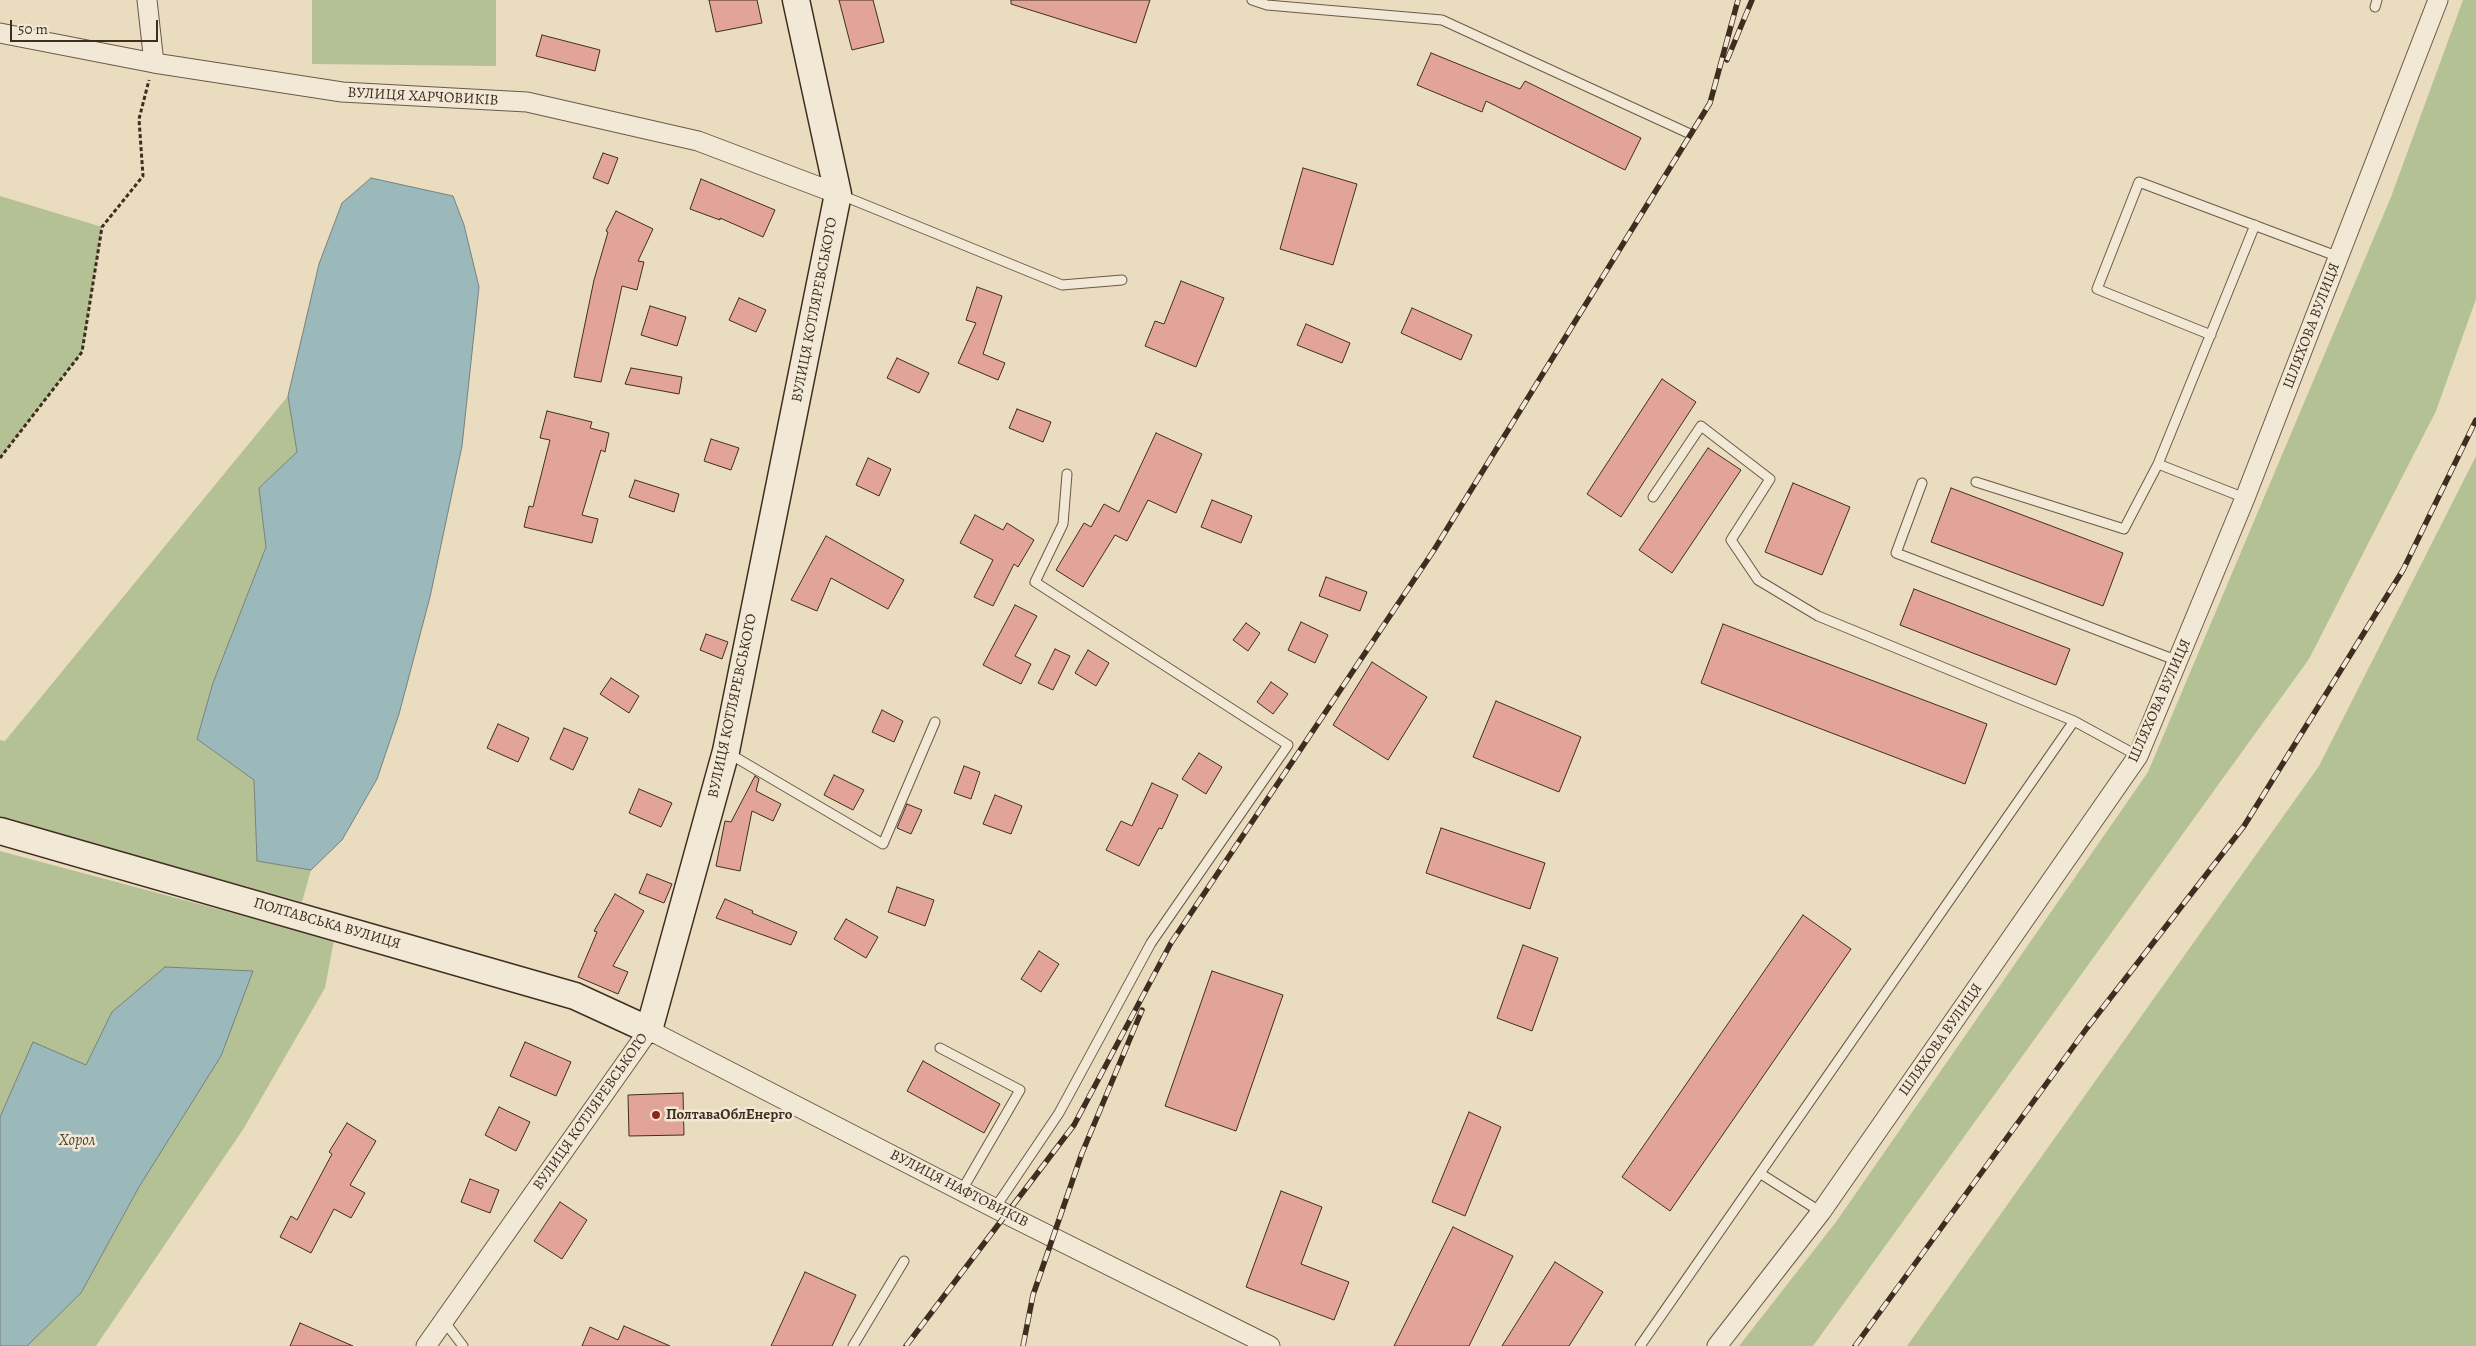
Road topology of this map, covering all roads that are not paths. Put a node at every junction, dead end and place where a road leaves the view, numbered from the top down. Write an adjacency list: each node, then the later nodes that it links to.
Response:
1 (147, 0): 6 (street)
2 (796, 0): 8 (street, ВУЛИЦЯ КОТЛЯРЕВСЬКОГО)
3 (1252, 0): 7 (lane)
4 (2438, 0): 10 (street, ШЛЯХОВА ВУЛИЦЯ)
5 (0, 33): 6 (street, ВУЛИЦЯ ХАРЧОВИКІВ)
6 (154, 63): 8 (street, ВУЛИЦЯ ХАРЧОВИКІВ)
7 (1688, 133)
8 (838, 194): 11 (lane); 22 (street, ВУЛИЦЯ КОТЛЯРЕВСЬКОГО)
9 (2255, 225): 10 (lane); 12 (lane); 12 (lane)
10 (2339, 257): 18 (street, ШЛЯХОВА ВУЛИЦЯ)
11 (1122, 280)
12 (2211, 335): 13 (lane)
13 (2158, 464): 15 (lane); 18 (lane)
14 (1067, 474): 29 (lane)
15 (1976, 482)
16 (1922, 483): 19 (lane)
17 (1654, 496): 20 (lane)
18 (2245, 498): 19 (street, ШЛЯХОВА ВУЛИЦЯ)
19 (2178, 661): 23 (street, ШЛЯХОВА ВУЛИЦЯ)
20 (2074, 721): 23 (lane); 27 (lane)
21 (935, 722): 22 (lane)
22 (726, 751): 25 (street, ВУЛИЦЯ КОТЛЯРЕВСЬКОГО)
23 (2138, 756): 30 (street, ШЛЯХОВА ВУЛИЦЯ)
24 (0, 831): 25 (street, ПОЛТАВСЬКА ВУЛИЦЯ)
25 (649, 1030): 28 (street, ВУЛИЦЯ НАФТОВИКІВ); 32 (street, ВУЛИЦЯ КОТЛЯРЕВСЬКОГО)
26 (940, 1048): 28 (lane)
27 (1761, 1174): 30 (lane); 37 (lane)
28 (962, 1190): 29 (street, ВУЛИЦЯ НАФТОВИКІВ)
29 (995, 1208): 36 (street, ВУЛИЦЯ НАФТОВИКІВ)
30 (1821, 1212): 38 (street, ШЛЯХОВА ВУЛИЦЯ)
31 (904, 1262): 35 (lane)
32 (444, 1321): 33 (street, ВУЛИЦЯ КОТЛЯРЕВСЬКОГО); 34 (lane)
33 (426, 1346)
34 (463, 1346)
35 (853, 1346)
36 (1270, 1346)
37 (1640, 1346)
38 (1718, 1346)

